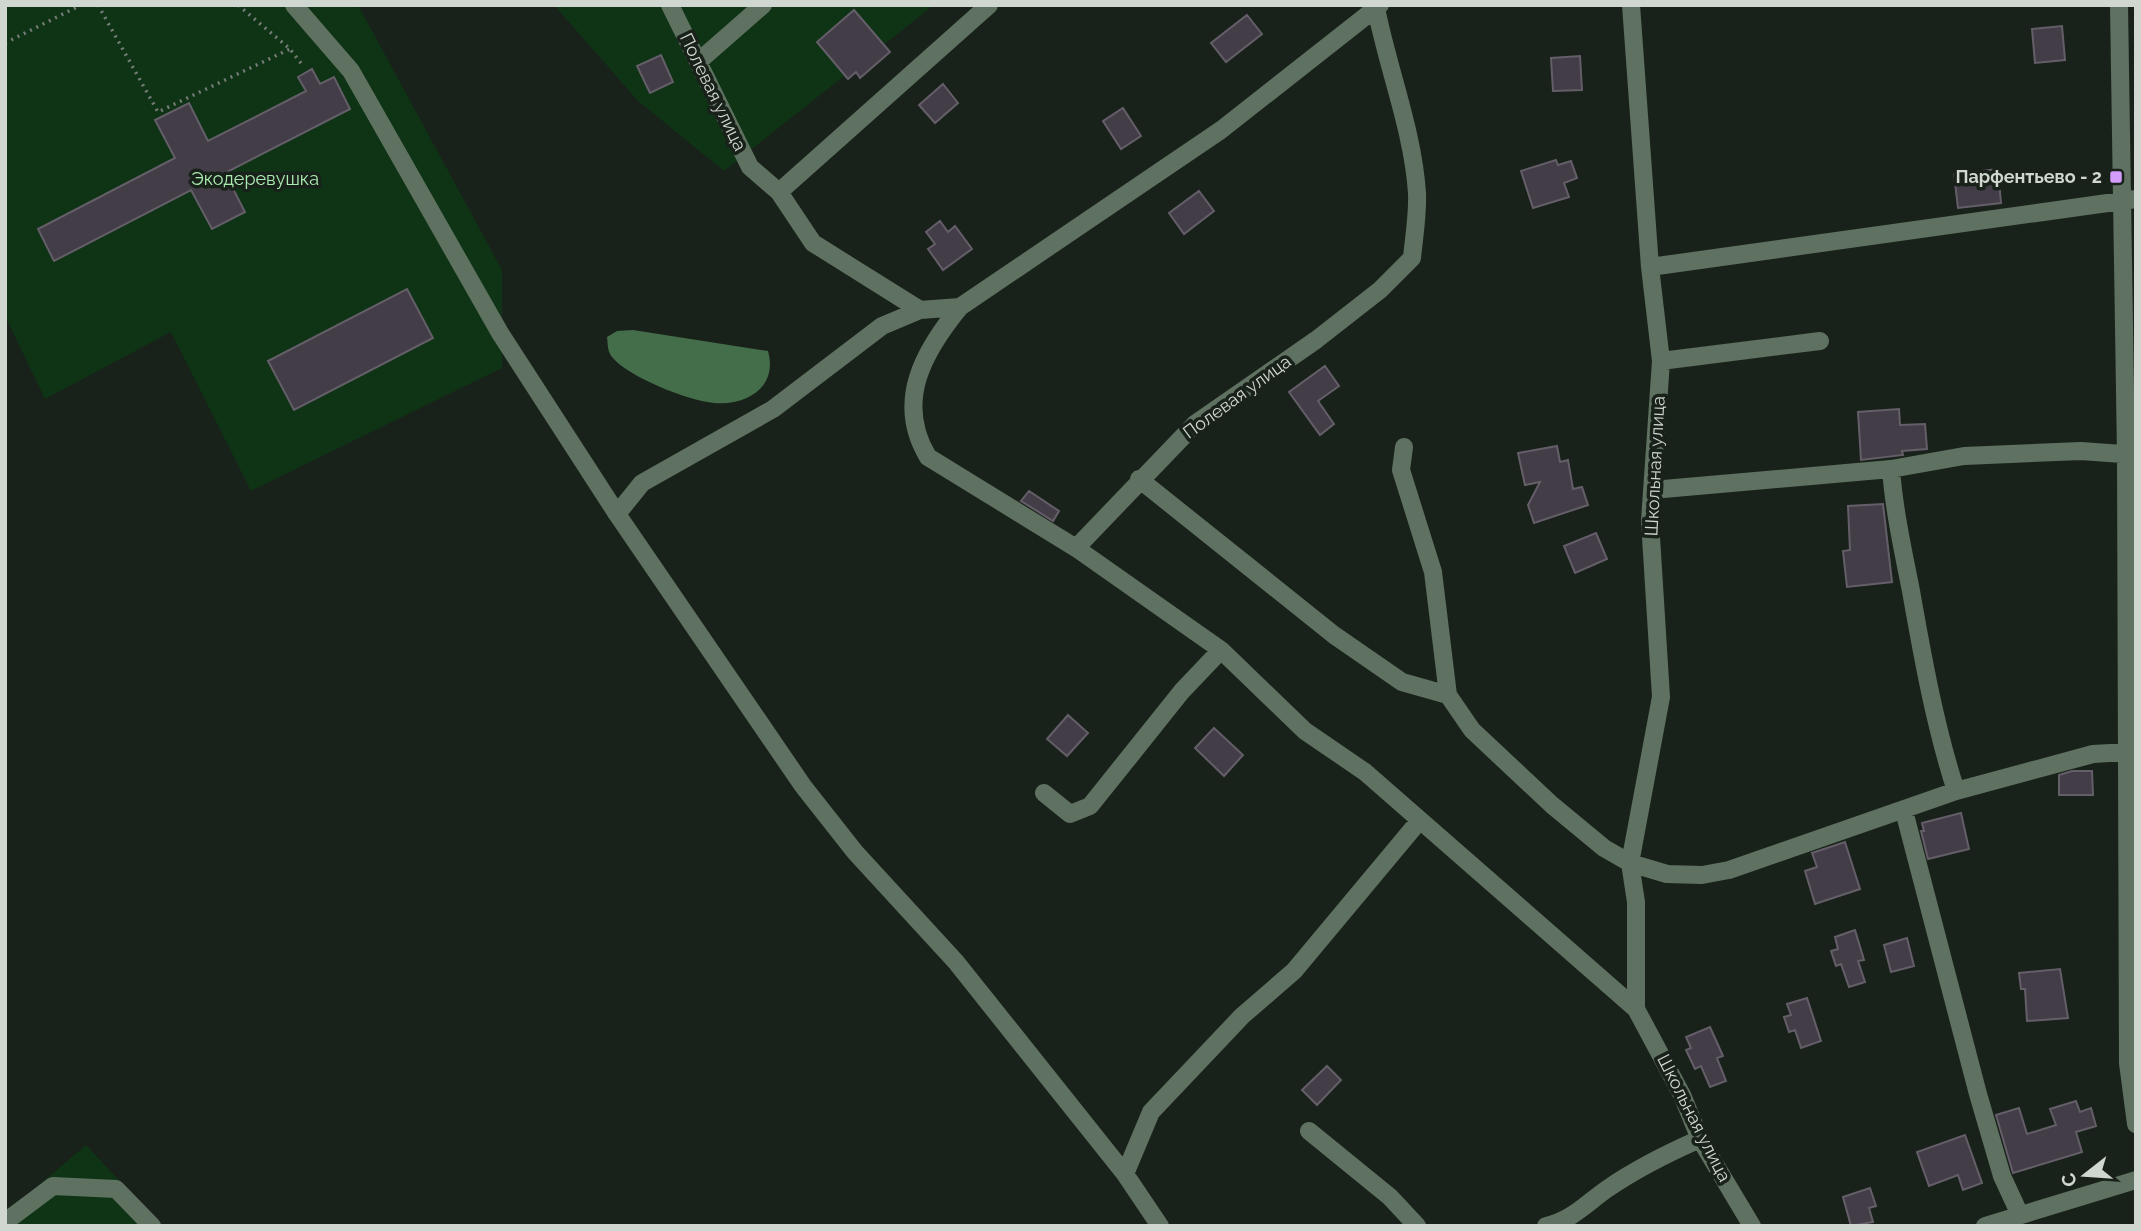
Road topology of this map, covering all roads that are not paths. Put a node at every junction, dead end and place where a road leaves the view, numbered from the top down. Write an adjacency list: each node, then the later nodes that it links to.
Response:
1 (294, 5): 23 (street)
2 (670, 5): 8 (street, Полевая улица)
3 (763, 5): 8 (street)
4 (989, 5): 10 (street)
5 (1631, 5): 12 (street, Школьная улица)
6 (2119, 5): 9 (street)
7 (1378, 7): 13 (street, Полевая улица); 21 (street, Полевая улица)
8 (699, 61): 10 (street, Полевая улица)
9 (2128, 88): 11 (street)
10 (779, 192): 14 (street, Полевая улица)
11 (2129, 199): 12 (street); 15 (street)
12 (1650, 267): 17 (street, Школьная улица)
13 (960, 307): 14 (street, Полевая улица); 24 (street, Полевая улица)
14 (920, 310): 23 (street)
15 (2130, 329): 19 (street)
16 (1820, 341): 17 (street)
17 (1661, 361): 22 (street, Школьная улица)
18 (1404, 447): 27 (street)
19 (2131, 455): 20 (street); 25 (street)
20 (1891, 469): 22 (street); 30 (street)
21 (1139, 479): 24 (street, Полевая улица); 27 (street)
22 (1652, 490): 34 (street, Школьная улица)
23 (617, 514): 39 (street)
24 (1076, 548): 26 (street, Школьная улица)
25 (2131, 570): 28 (street)
26 (1221, 650): 31 (street); 33 (street, Школьная улица)
27 (1448, 695): 34 (street)
28 (2132, 720): 29 (street)
29 (2127, 751): 30 (street); 36 (street)
30 (1956, 791): 32 (street)
31 (1044, 793)
32 (1904, 811): 34 (street); 41 (street)
33 (1420, 820): 35 (street, Школьная улица); 39 (street)
34 (1630, 863): 35 (street, Школьная улица)
35 (1636, 1009): 38 (street, Школьная улица)
36 (2136, 1124)
37 (1309, 1130): 45 (street)
38 (1700, 1139): 46 (street); 47 (street, Школьная улица)
39 (1125, 1174): 44 (street)
40 (2136, 1180): 41 (street)
41 (2020, 1215): 48 (street)
42 (5, 1222): 43 (street)
43 (152, 1226)
44 (1160, 1226)
45 (1417, 1226)
46 (1546, 1226)
47 (1752, 1226)
48 (1985, 1226)

